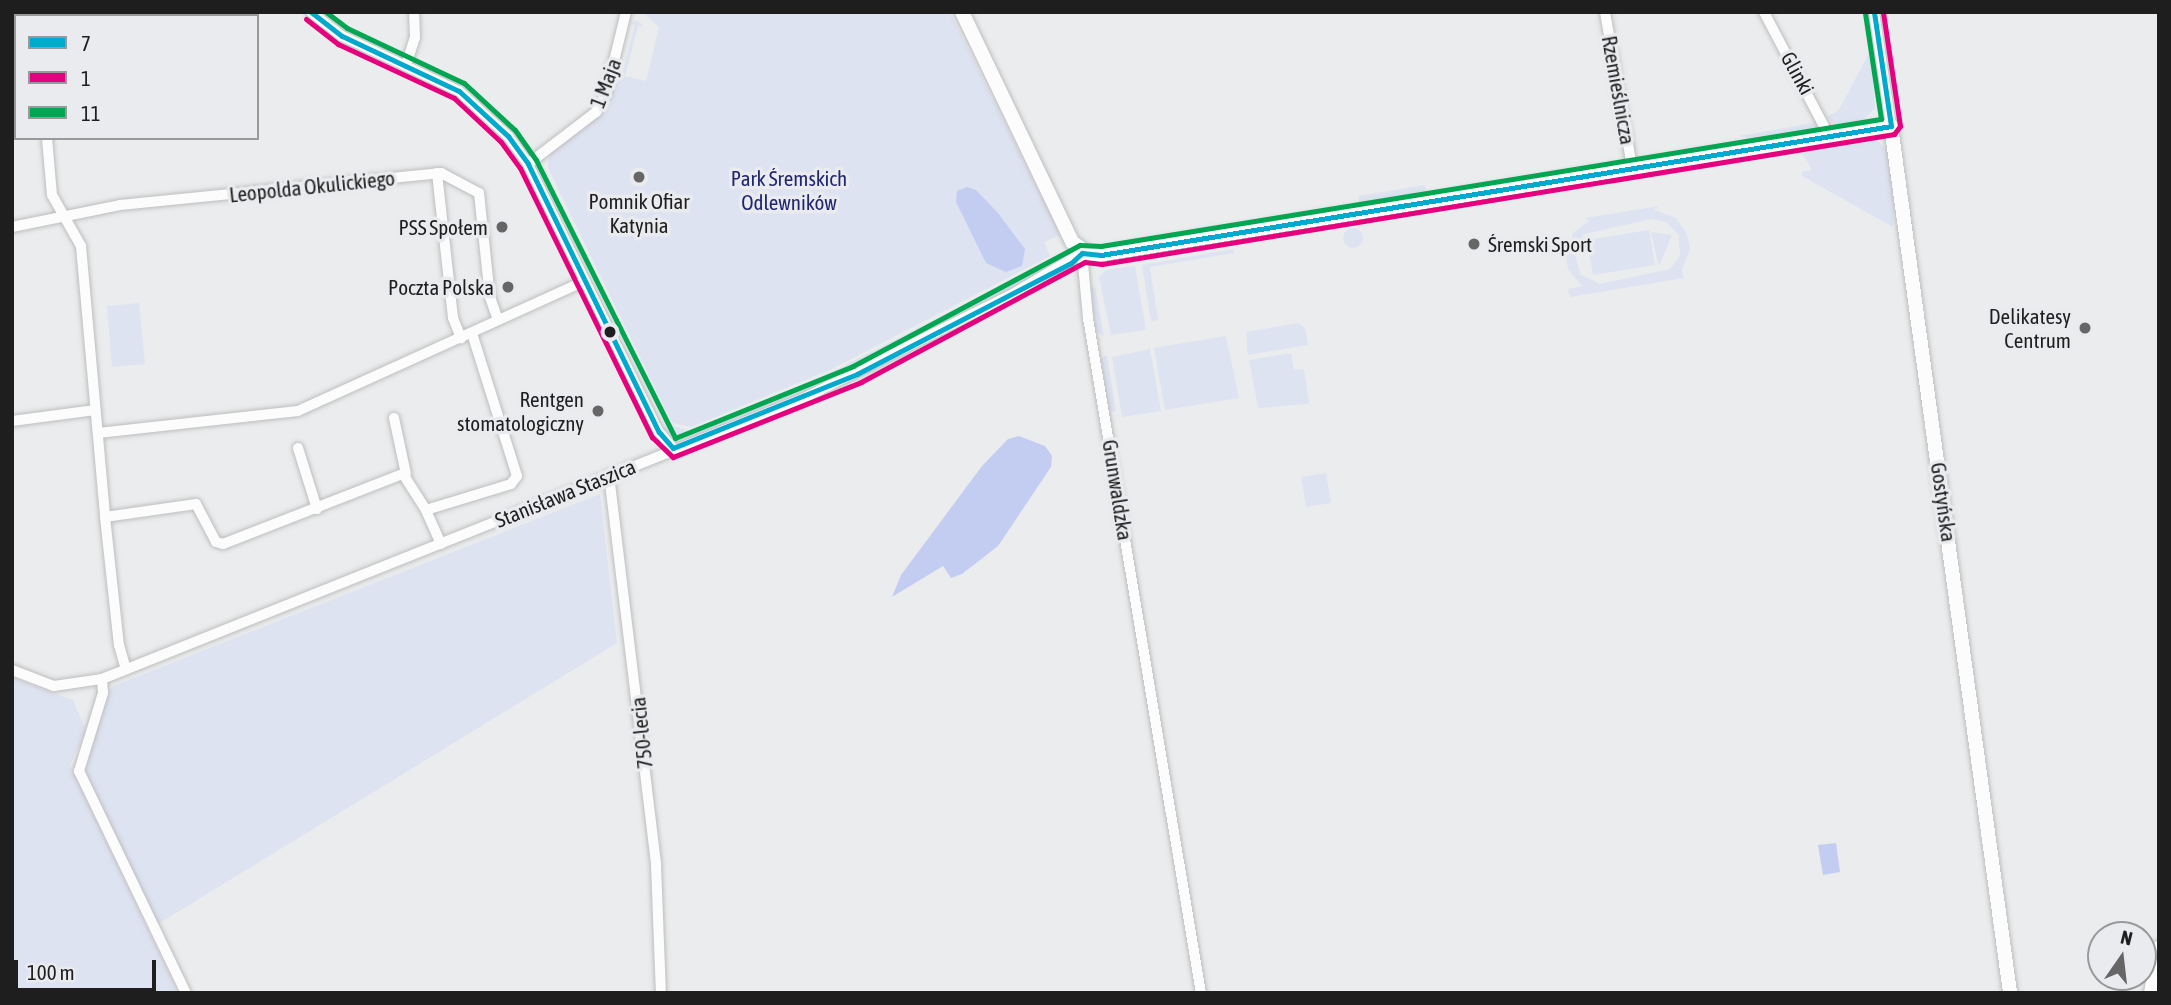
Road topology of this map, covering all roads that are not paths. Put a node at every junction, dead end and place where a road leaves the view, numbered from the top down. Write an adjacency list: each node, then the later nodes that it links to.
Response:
1 (141, 12): 9 (street)
2 (311, 12): 10 (street)
3 (414, 12): 10 (street)
4 (626, 12): 14 (street, 1 Maja)
5 (962, 12): 19 (main road, Grunwaldzka)
6 (1605, 12): 15 (street, Rzemieślnicza)
7 (1764, 12): 12 (street, Glinki)
8 (1874, 12): 11 (street, Gostyńska)
9 (114, 14)
10 (406, 65): 14 (street)
11 (1891, 126): 12 (main road); 43 (main road, Gostyńska)
12 (1829, 136): 15 (main road)
13 (47, 140): 17 (street)
14 (528, 164): 20 (street)
15 (1632, 167): 19 (main road)
16 (437, 173): 17 (street, Leopolda Okulickiego); 21 (street, Leopolda Okulickiego); 23 (street)
17 (65, 218): 18 (street, Leopolda Okulickiego); 24 (street)
18 (12, 227)
19 (1082, 253): 29 (street, Stanisława Staszica); 42 (street, Grunwaldzka)
20 (584, 281): 21 (street); 29 (street)
21 (498, 320): 22 (street)
22 (472, 333): 23 (street); 33 (street)
23 (461, 338): 27 (street)
24 (95, 410): 26 (street); 27 (street)
25 (394, 418): 30 (street)
26 (12, 421)
27 (98, 433): 34 (street)
28 (298, 448): 32 (street)
29 (673, 448): 31 (street, Stanisława Staszica)
30 (406, 474): 32 (street); 33 (street)
31 (609, 475): 35 (street, Stanisława Staszica); 41 (street, 750-lecia)
32 (317, 509): 34 (street)
33 (426, 510): 35 (street)
34 (105, 517): 36 (street)
35 (441, 544): 36 (street, Stanisława Staszica)
36 (126, 669): 38 (street, Stanisława Staszica)
37 (12, 670): 38 (street, Stanisława Staszica)
38 (102, 679): 40 (street)
39 (2159, 948): 44 (main road)
40 (186, 993)
41 (661, 993)
42 (1200, 993)
43 (2010, 993)
44 (2151, 993)

